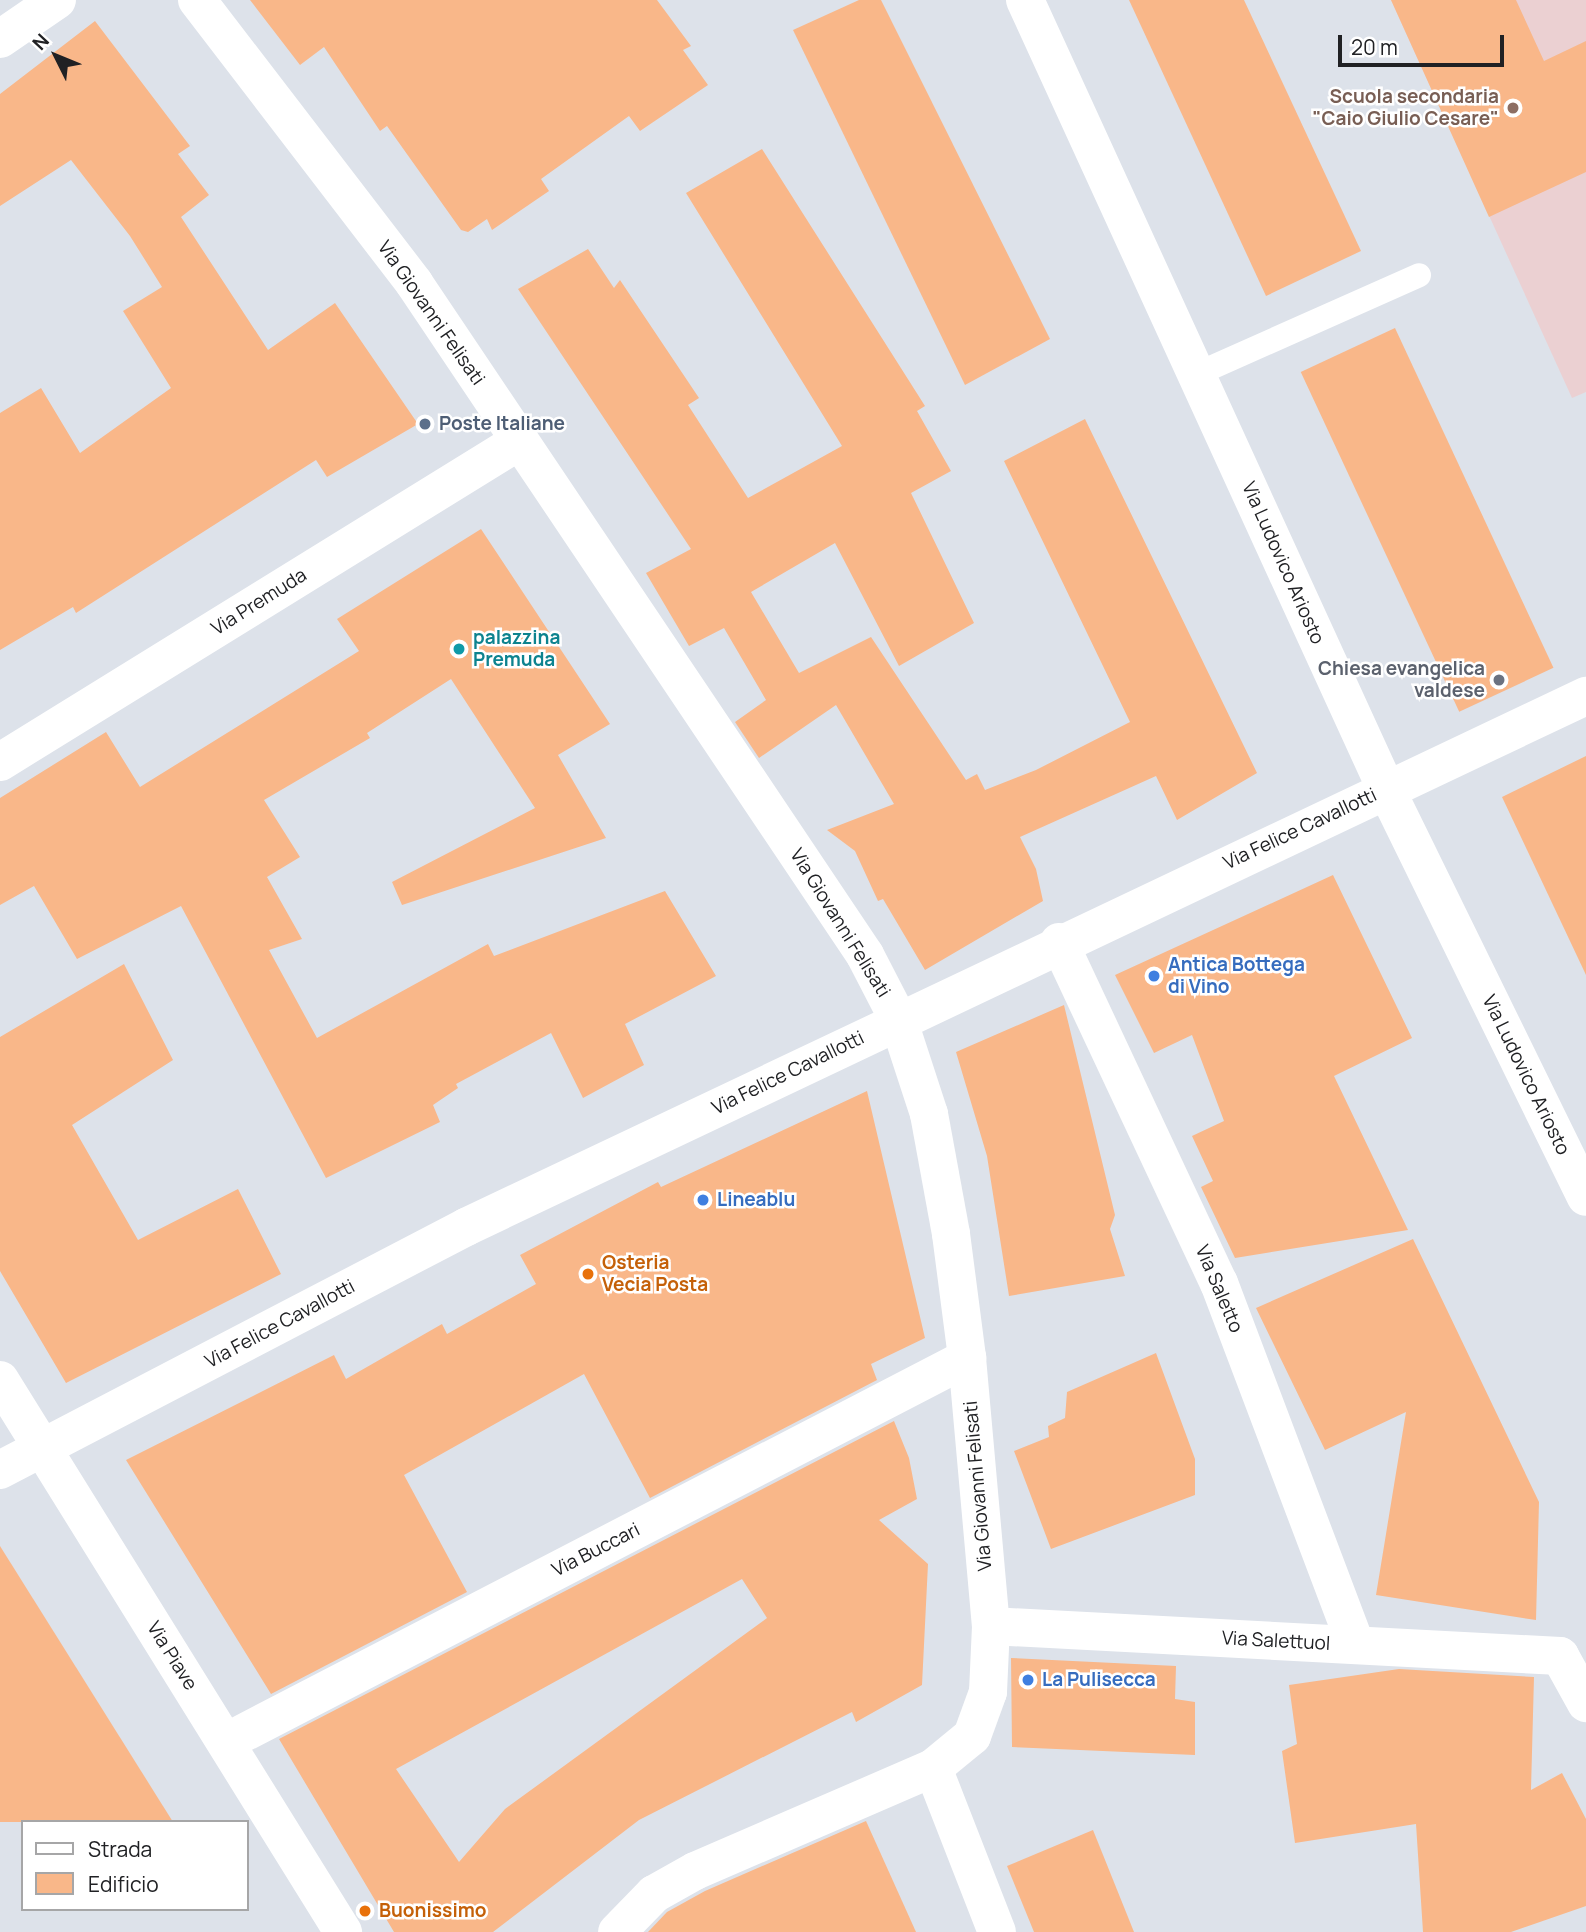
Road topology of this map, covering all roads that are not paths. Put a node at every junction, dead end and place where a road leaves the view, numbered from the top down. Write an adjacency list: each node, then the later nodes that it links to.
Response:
1 (57, 0): 4 (street)
2 (197, 0): 7 (street, Via Giovanni Felisati)
3 (1025, 0): 6 (street, Via Ludovico Ariosto)
4 (0, 39)
5 (1419, 275): 6 (lane)
6 (1197, 374): 10 (street, Via Ludovico Ariosto)
7 (519, 442): 9 (street, Via Premuda); 12 (street, Via Giovanni Felisati)
8 (1586, 696): 10 (street, Via Felice Cavallotti)
9 (0, 762)
10 (1386, 789): 11 (street, Via Felice Cavallotti); 13 (street, Via Ludovico Ariosto)
11 (1059, 942): 12 (street, Via Felice Cavallotti); 19 (street, Via Saletto)
12 (898, 1019): 14 (street, Via Giovanni Felisati); 16 (street, Via Felice Cavallotti)
13 (1586, 1198)
14 (967, 1358): 18 (street, Via Giovanni Felisati); 21 (street, Via Buccari)
15 (0, 1380): 16 (street, Via Piave)
16 (42, 1448): 17 (street, Via Felice Cavallotti); 21 (street, Via Piave)
17 (0, 1470)
18 (992, 1626): 19 (street, Via Salettuol); 22 (street, Via Giovanni Felisati)
19 (1356, 1645): 20 (street, Via Salettuol)
20 (1586, 1703)
21 (226, 1742): 23 (street, Via Piave)
22 (933, 1768): 24 (street, Via Giovanni Felisati); 25 (street)
23 (343, 1932)
24 (617, 1932)
25 (997, 1932)

